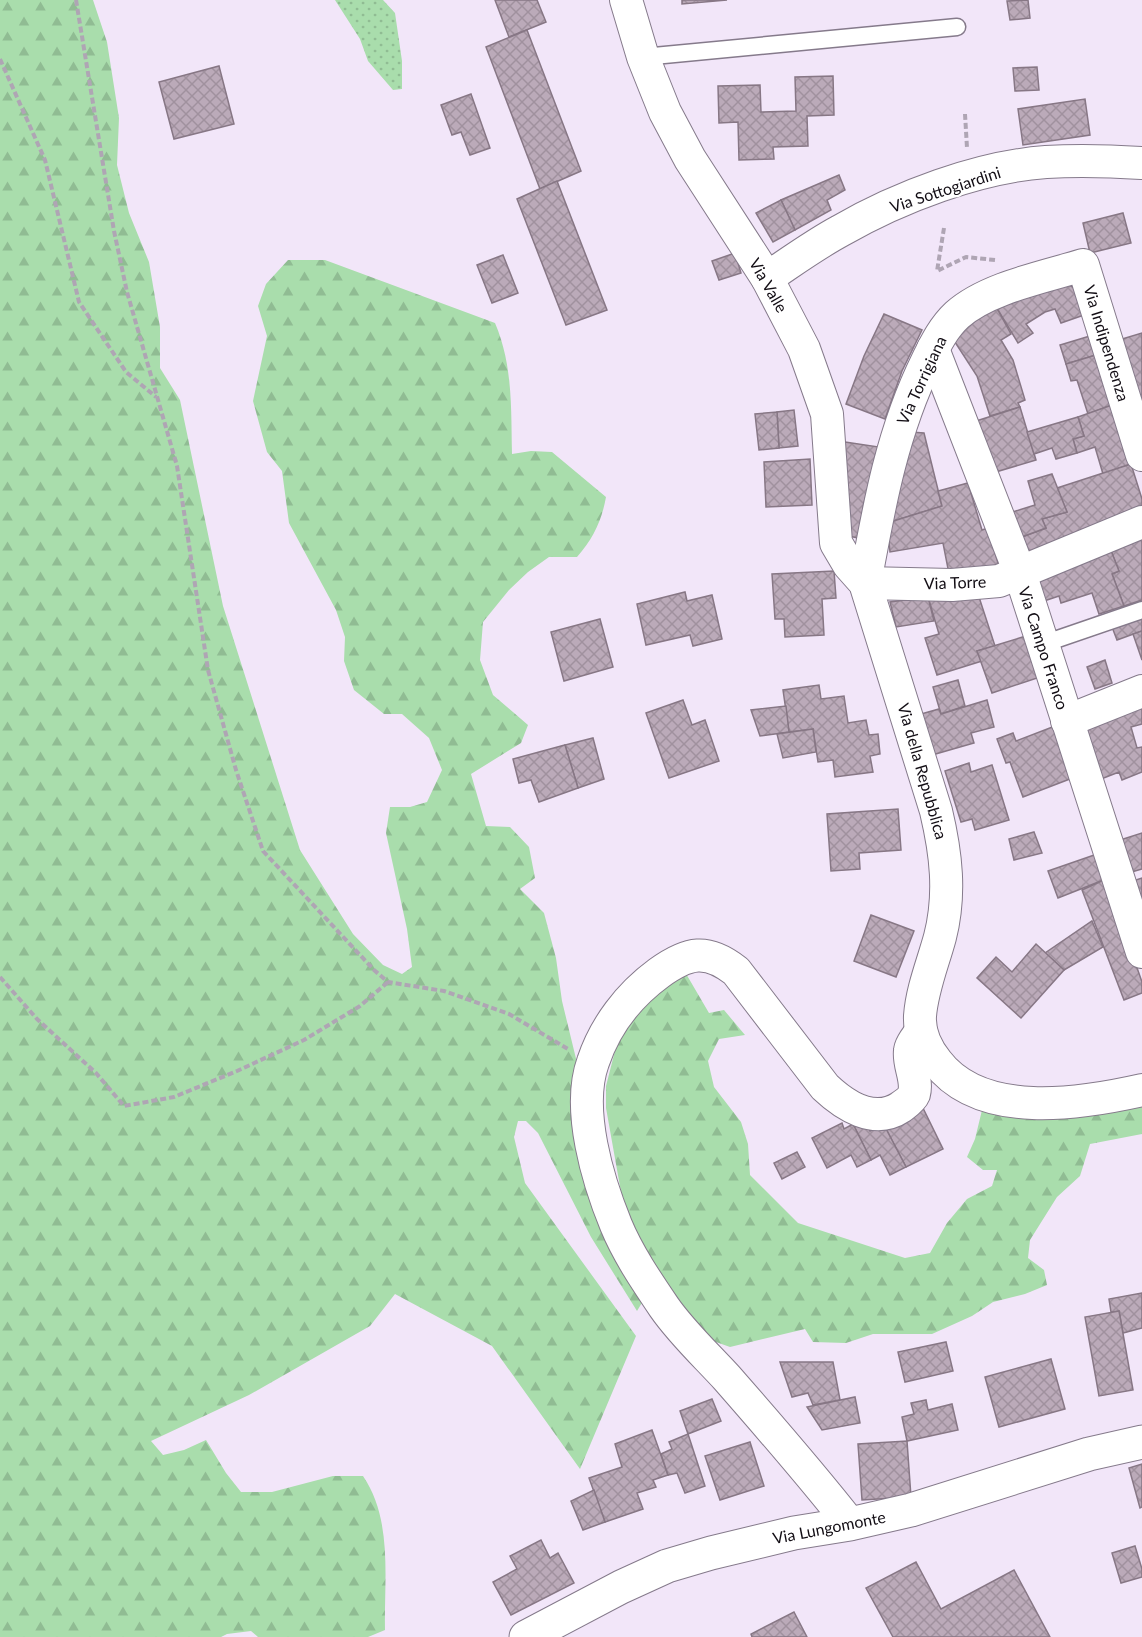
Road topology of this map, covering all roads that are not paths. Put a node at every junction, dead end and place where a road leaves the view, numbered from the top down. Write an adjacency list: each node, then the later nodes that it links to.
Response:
1 (626, 0): 3 (street, Via Valle)
2 (957, 27): 3 (lane)
3 (643, 57): 6 (street, Via Valle)
4 (1142, 163): 6 (street, Via Sottogiardini)
5 (1083, 265): 7 (street, Via Torrigiana); 8 (street, Via Indipendenza)
6 (767, 278): 11 (street, Via Valle)
7 (933, 349): 10 (street, Via Campo Franco); 11 (street, Via Torrigiana)
8 (1142, 455)
9 (1142, 522): 10 (street, Via Torre)
10 (1020, 573): 11 (street, Via Torre); 13 (street, Via Campo Franco)
11 (865, 583): 17 (street, Via della Repubblica)
12 (1142, 610): 13 (lane)
13 (1042, 644): 15 (street, Via Campo Franco)
14 (1142, 691): 15 (street)
15 (1068, 721): 16 (street, Via Campo Franco)
16 (1142, 952)
17 (921, 1031): 18 (street, Via della Repubblica); 20 (street)
18 (1142, 1090)
19 (1142, 1442): 20 (street, Via Lungomonte)
20 (850, 1524): 21 (street, Via Lungomonte)
21 (526, 1637)

